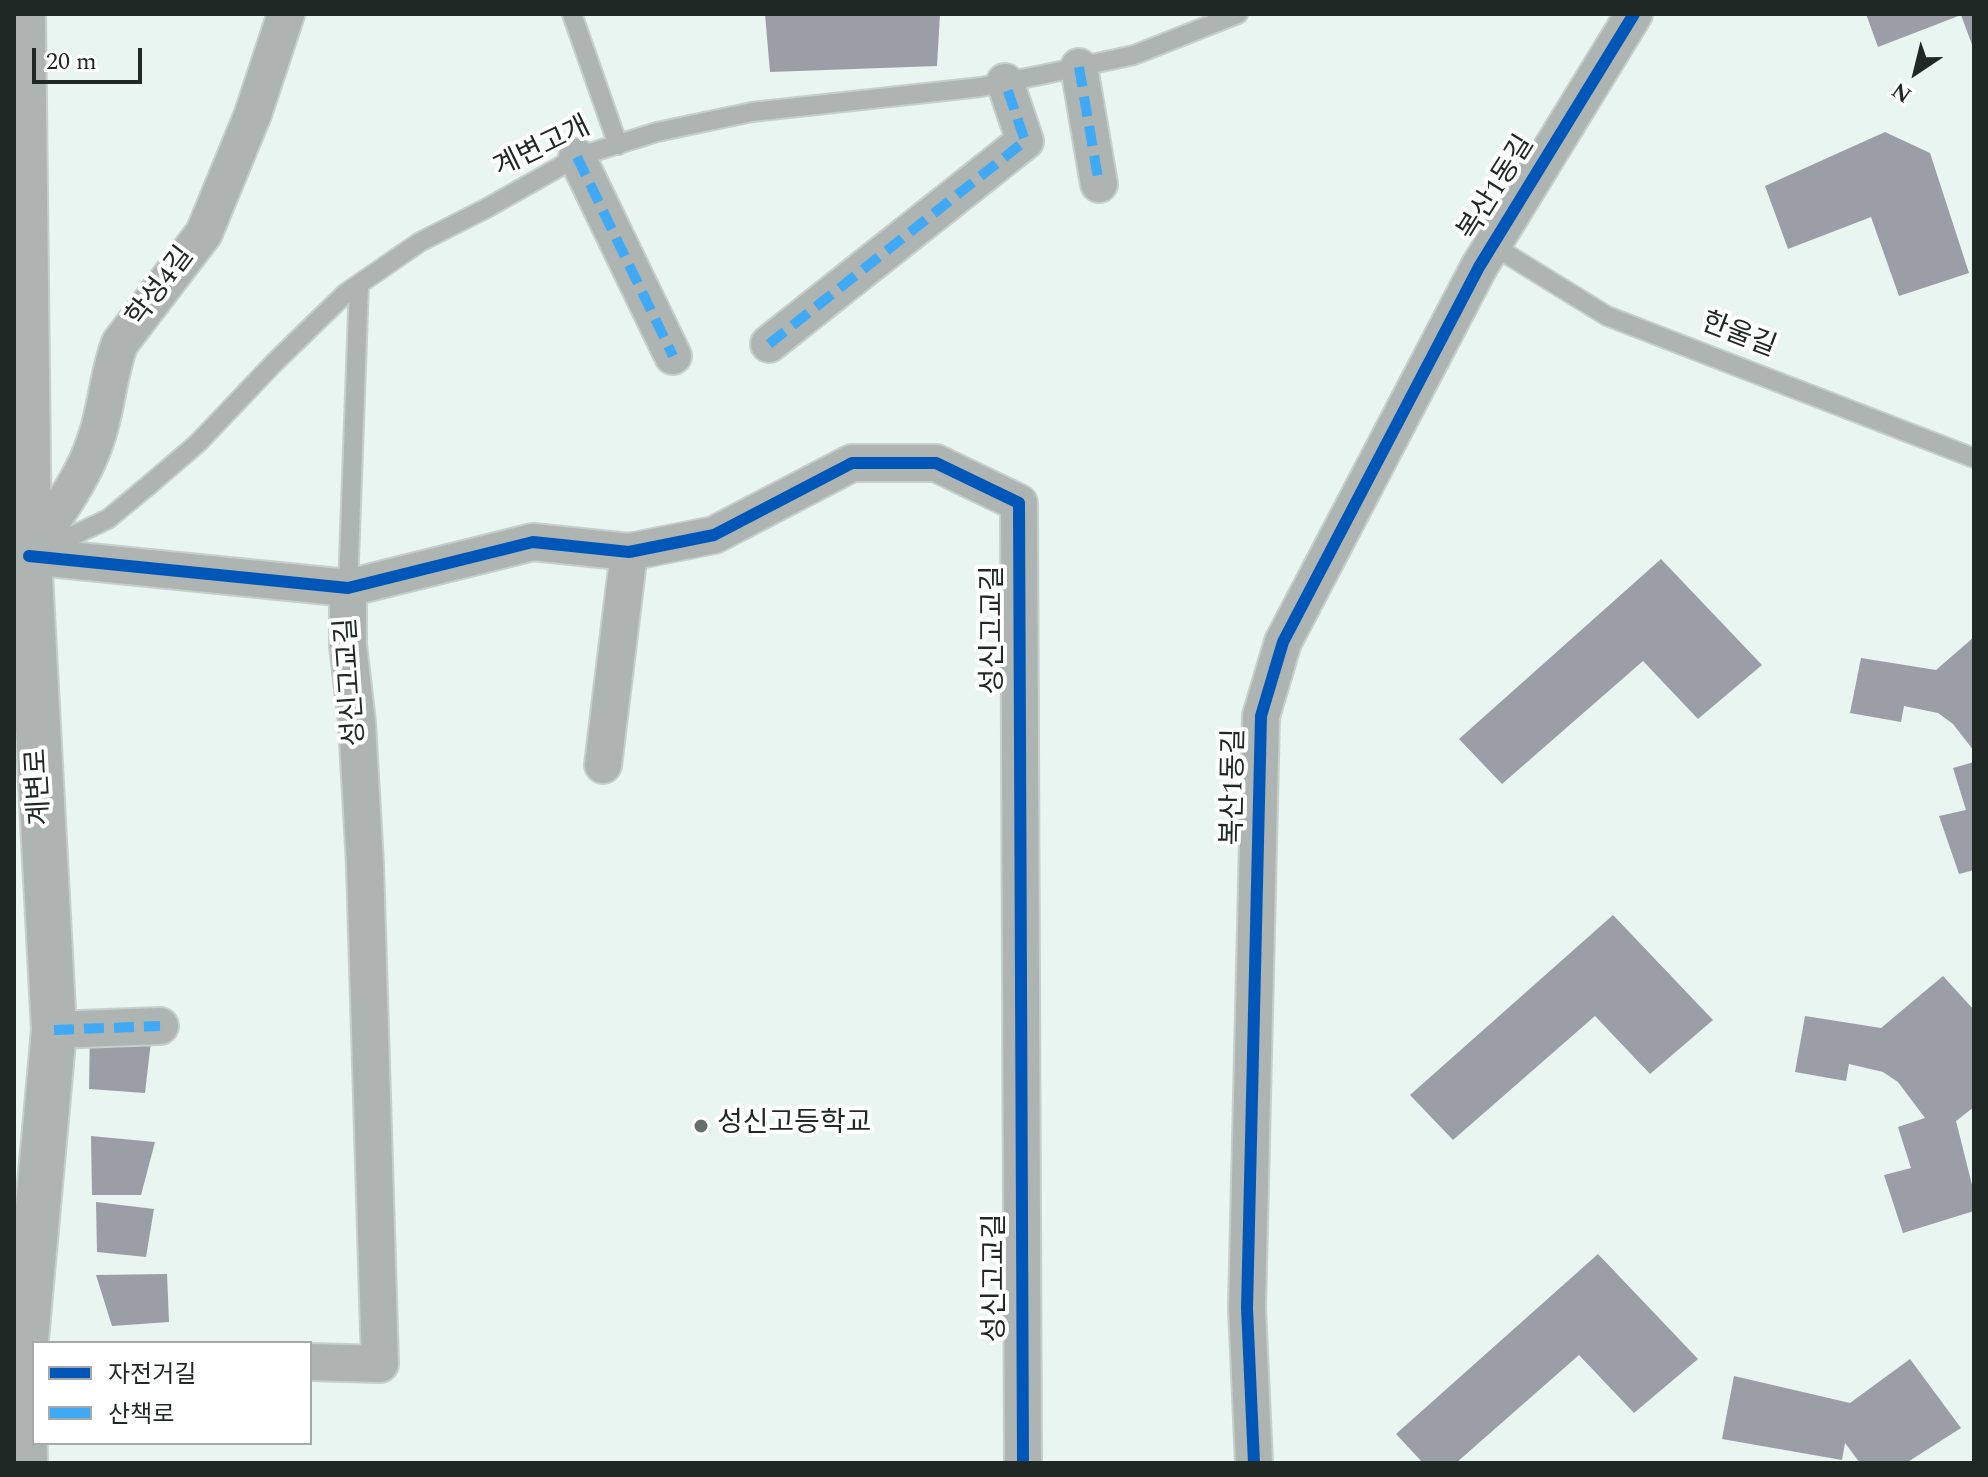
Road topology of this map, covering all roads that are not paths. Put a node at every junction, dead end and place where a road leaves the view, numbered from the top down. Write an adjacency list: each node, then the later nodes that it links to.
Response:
1 (23, 14): 17 (street, 계변로)
2 (286, 14): 17 (street, 학성4길)
3 (572, 14): 8 (lane)
4 (1238, 14): 6 (lane, 계변고개)
5 (1634, 14): 11 (street, 복산1동길)
6 (1079, 67): 7 (lane, 계변고개); 10 (street)
7 (1005, 82): 8 (lane, 계변고개); 13 (street)
8 (618, 145): 9 (lane, 계변고개)
9 (577, 157): 12 (lane, 계변고개); 14 (street)
10 (1099, 184)
11 (1492, 245): 15 (lane, 한울길); 26 (street, 복산1동길)
12 (359, 284): 17 (lane, 계변고개); 18 (lane)
13 (769, 344)
14 (673, 356)
15 (1974, 458)
16 (629, 552): 18 (street, 성신고교길); 19 (street); 25 (street, 성신고교길)
17 (21, 555): 18 (street); 21 (street, 계변로)
18 (348, 588): 22 (street, 성신고교길)
19 (603, 765)
20 (160, 1026): 21 (street)
21 (54, 1030): 23 (street, 계변로)
22 (312, 1362)
23 (24, 1371): 24 (street, 계변로)
24 (25, 1463)
25 (1023, 1463)
26 (1254, 1463)

